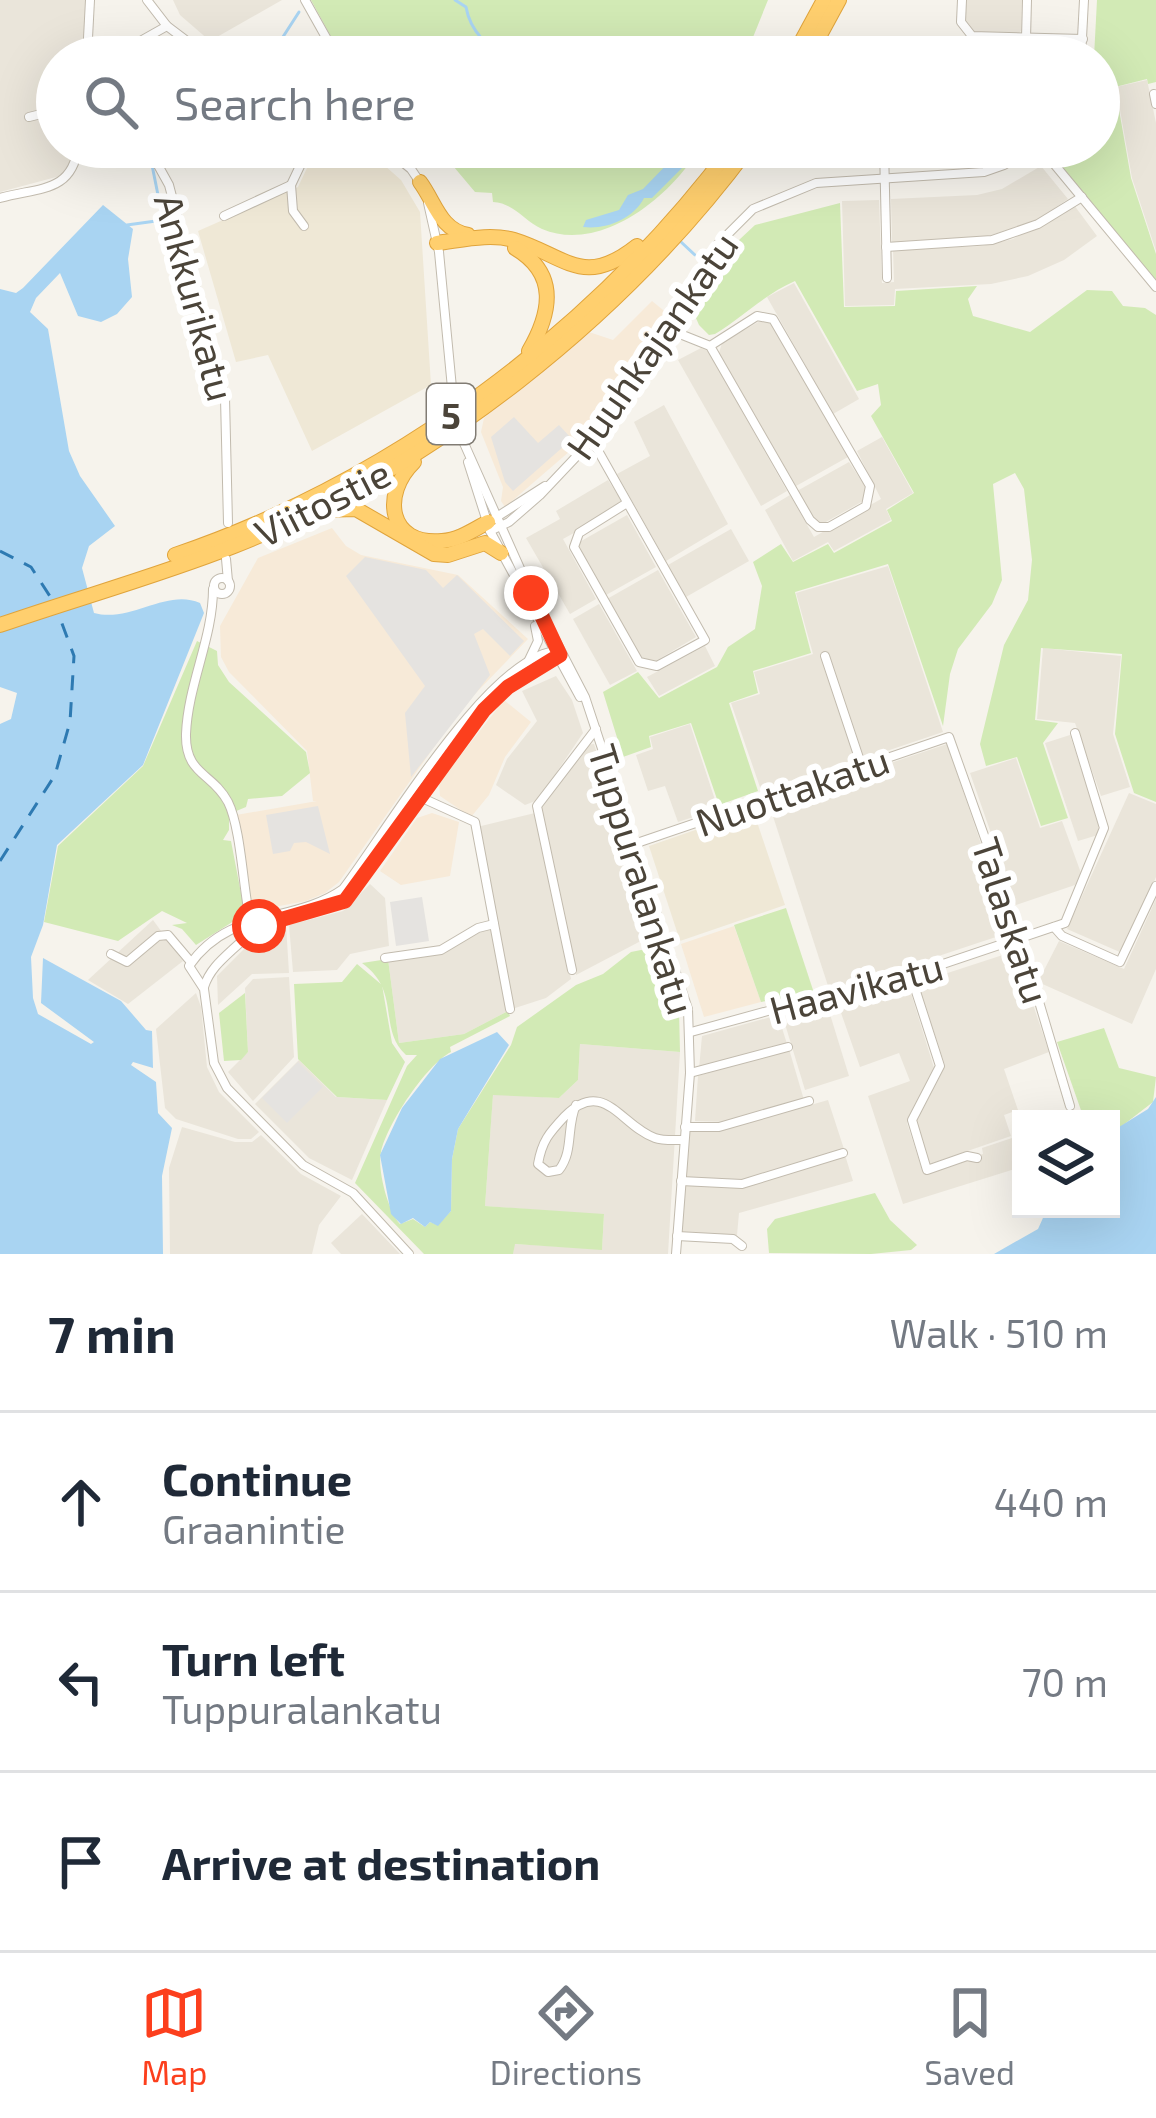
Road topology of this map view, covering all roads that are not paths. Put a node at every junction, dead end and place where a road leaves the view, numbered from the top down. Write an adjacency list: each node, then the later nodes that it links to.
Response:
1 (91, 0): 10 (street)
2 (147, 0): 9 (street)
3 (305, 0): 13 (street)
4 (824, 0): 14 (highway)
5 (839, 0): 15 (highway)
6 (962, 0): 16 (street)
7 (1027, 0): 17 (street)
8 (1084, 0): 18 (street)
9 (167, 26): 11 (street); 12 (street)
10 (89, 36)
11 (150, 36)
12 (180, 36)
13 (325, 36)
14 (804, 36)
15 (819, 36)
16 (972, 36)
17 (1026, 36)
18 (1083, 36)
19 (36, 115): 20 (street)
20 (29, 117)
21 (75, 168): 34 (street)
22 (160, 168): 50 (street, Ankkurikatu)
23 (299, 168): 32 (street)
24 (410, 168): 31 (street)
25 (714, 168): 36 (highway, Viitostie / 5)
26 (733, 168): 47 (highway, Viitostie / 5)
27 (884, 168): 30 (street)
28 (995, 168): 30 (street, Huuhkajankatu)
29 (1056, 168): 33 (street)
30 (884, 178): 39 (street); 43 (street, Huuhkajankatu)
31 (420, 182): 38 (street, Tuppuralankatu); 40 (highway)
32 (291, 185): 35 (street); 37 (street)
33 (1082, 196): 39 (street); 42 (street)
34 (0, 197)
35 (224, 216)
36 (670, 221): 40 (highway); 45 (highway, Viitostie / 5)
37 (304, 226)
38 (438, 247): 40 (highway); 45 (highway); 51 (street, Tuppuralankatu, bridge)
39 (886, 247): 41 (street)
40 (540, 253)
41 (887, 278)
42 (1156, 287)
43 (665, 328): 44 (street); 46 (street, Huuhkajankatu)
44 (710, 346): 44 (street)
45 (525, 358): 56 (highway, Viitostie / 5)
46 (592, 440): 48 (street); 51 (street, Huuhkajankatu)
47 (424, 449): 49 (highway, Viitostie / 5); 51 (highway)
48 (627, 503): 48 (street)
49 (314, 510): 52 (highway); 56 (highway, Viitostie / 5)
50 (228, 523)
51 (493, 524): 52 (highway); 53 (street, Tuppuralankatu); 62 (street, Tuppuralankatu)
52 (404, 540): 53 (highway)
53 (501, 553): 58 (street, Tuppuralankatu)
54 (229, 581): 55 (street); 55 (street); 57 (street)
55 (215, 584): 57 (street); 59 (street)
56 (103, 585): 60 (highway, Viitostie / 5); 61 (highway, Viitostie / 5)
57 (226, 594): 59 (street)
58 (530, 608): 62 (street, Tuppuralankatu); 64 (street)
59 (214, 610): 72 (street)
60 (0, 615)
61 (0, 625)
62 (556, 653): 64 (street); 65 (street, Tuppuralankatu); 69 (street)
63 (825, 656): 68 (street)
64 (527, 664): 69 (street)
65 (595, 728): 70 (street, Tuppuralankatu); 79 (street)
66 (1075, 733): 74 (street)
67 (949, 736): 68 (street, Nuottakatu); 75 (street, Talaskatu)
68 (862, 767): 70 (street, Nuottakatu)
69 (417, 794): 72 (street); 73 (street)
70 (634, 844): 83 (street, Tuppuralankatu)
71 (1156, 886): 74 (street)
72 (252, 924): 78 (street); 81 (street)
73 (494, 924): 77 (street); 82 (street)
74 (1054, 927): 75 (street, Haavikatu)
75 (1020, 938): 80 (street, Haavikatu); 88 (street, Talaskatu)
76 (111, 955): 78 (street)
77 (385, 958)
78 (190, 961): 81 (street)
79 (572, 970)
80 (910, 976): 83 (street, Haavikatu); 92 (street)
81 (204, 989): 96 (street)
82 (510, 1009)
83 (691, 1032): 85 (street, Tuppuralankatu)
84 (788, 1047): 85 (street)
85 (690, 1073): 89 (street, Tuppuralankatu)
86 (809, 1102): 89 (street)
87 (576, 1105): 87 (street); 90 (street)
88 (1070, 1106)
89 (685, 1127): 90 (street, Tuppuralankatu)
90 (685, 1140): 93 (street, Tuppuralankatu)
91 (843, 1153): 93 (street)
92 (977, 1158)
93 (681, 1181): 94 (street, Tuppuralankatu)
94 (677, 1236): 95 (street); 97 (street, Tuppuralankatu)
95 (742, 1246)
96 (409, 1254)
97 (676, 1254)

